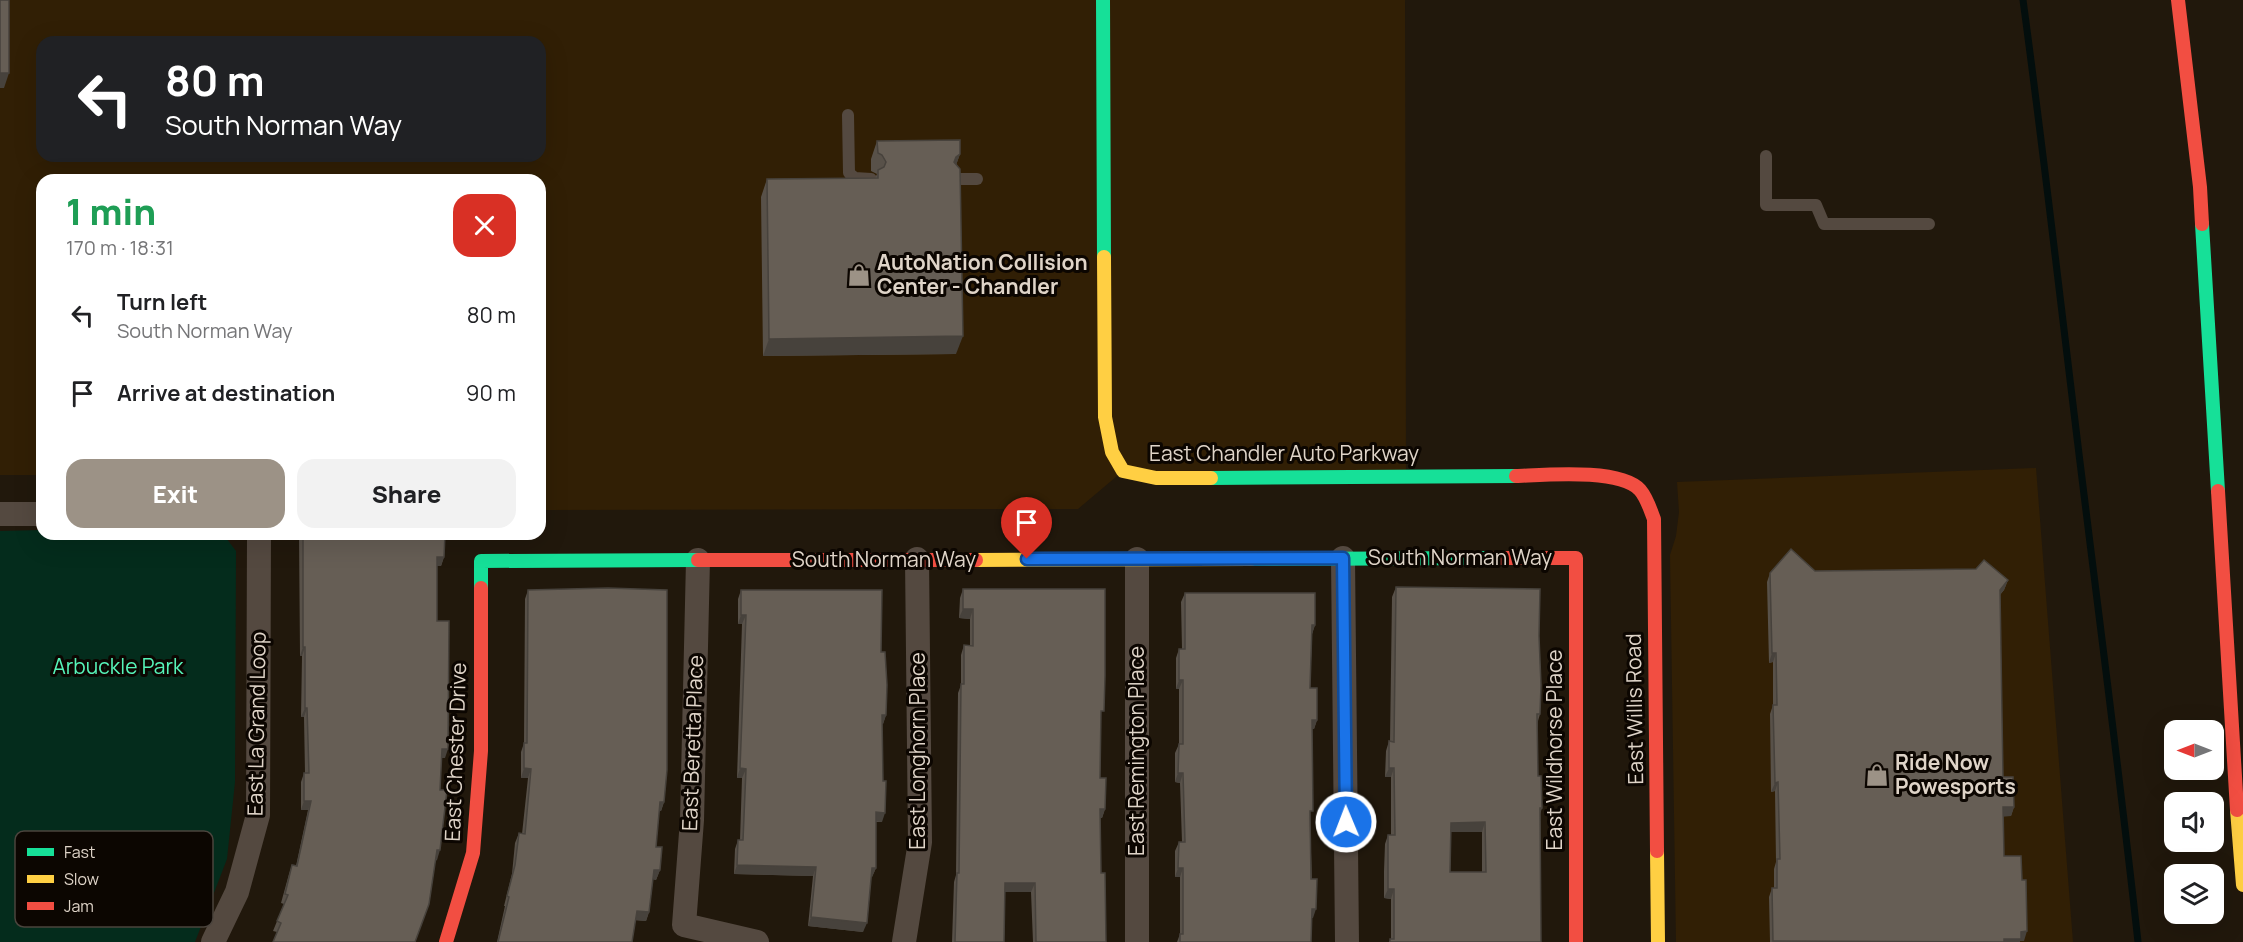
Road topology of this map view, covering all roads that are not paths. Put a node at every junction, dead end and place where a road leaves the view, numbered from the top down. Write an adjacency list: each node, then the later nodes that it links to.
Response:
1 (1103, 0): 9 (main road, East Chandler Auto Parkway)
2 (2178, 0): 19 (main road)
3 (848, 115): 5 (lane)
4 (1766, 156): 8 (lane)
5 (871, 179)
6 (956, 179): 7 (lane)
7 (977, 179)
8 (1929, 224)
9 (1632, 482): 27 (main road, East Willis Road)
10 (0, 514): 11 (street)
11 (36, 514)
12 (259, 540): 20 (street, East La Grand Loop)
13 (1343, 558): 14 (main road, South Norman Way); 16 (main road, South Norman Way); 25 (street)
14 (1576, 558): 26 (main road, East Wildhorse Place)
15 (917, 559): 16 (main road, South Norman Way); 17 (main road, South Norman Way); 23 (street, East Longhorn Place)
16 (1137, 559): 24 (street, East Remington Place)
17 (698, 560): 18 (main road, South Norman Way); 22 (street, East Beretta Place)
18 (481, 561): 21 (main road, East Chester Drive)
19 (2243, 885)
20 (213, 942)
21 (446, 942)
22 (757, 942)
23 (904, 942)
24 (1137, 942)
25 (1347, 942)
26 (1576, 942)
27 (1658, 942)

